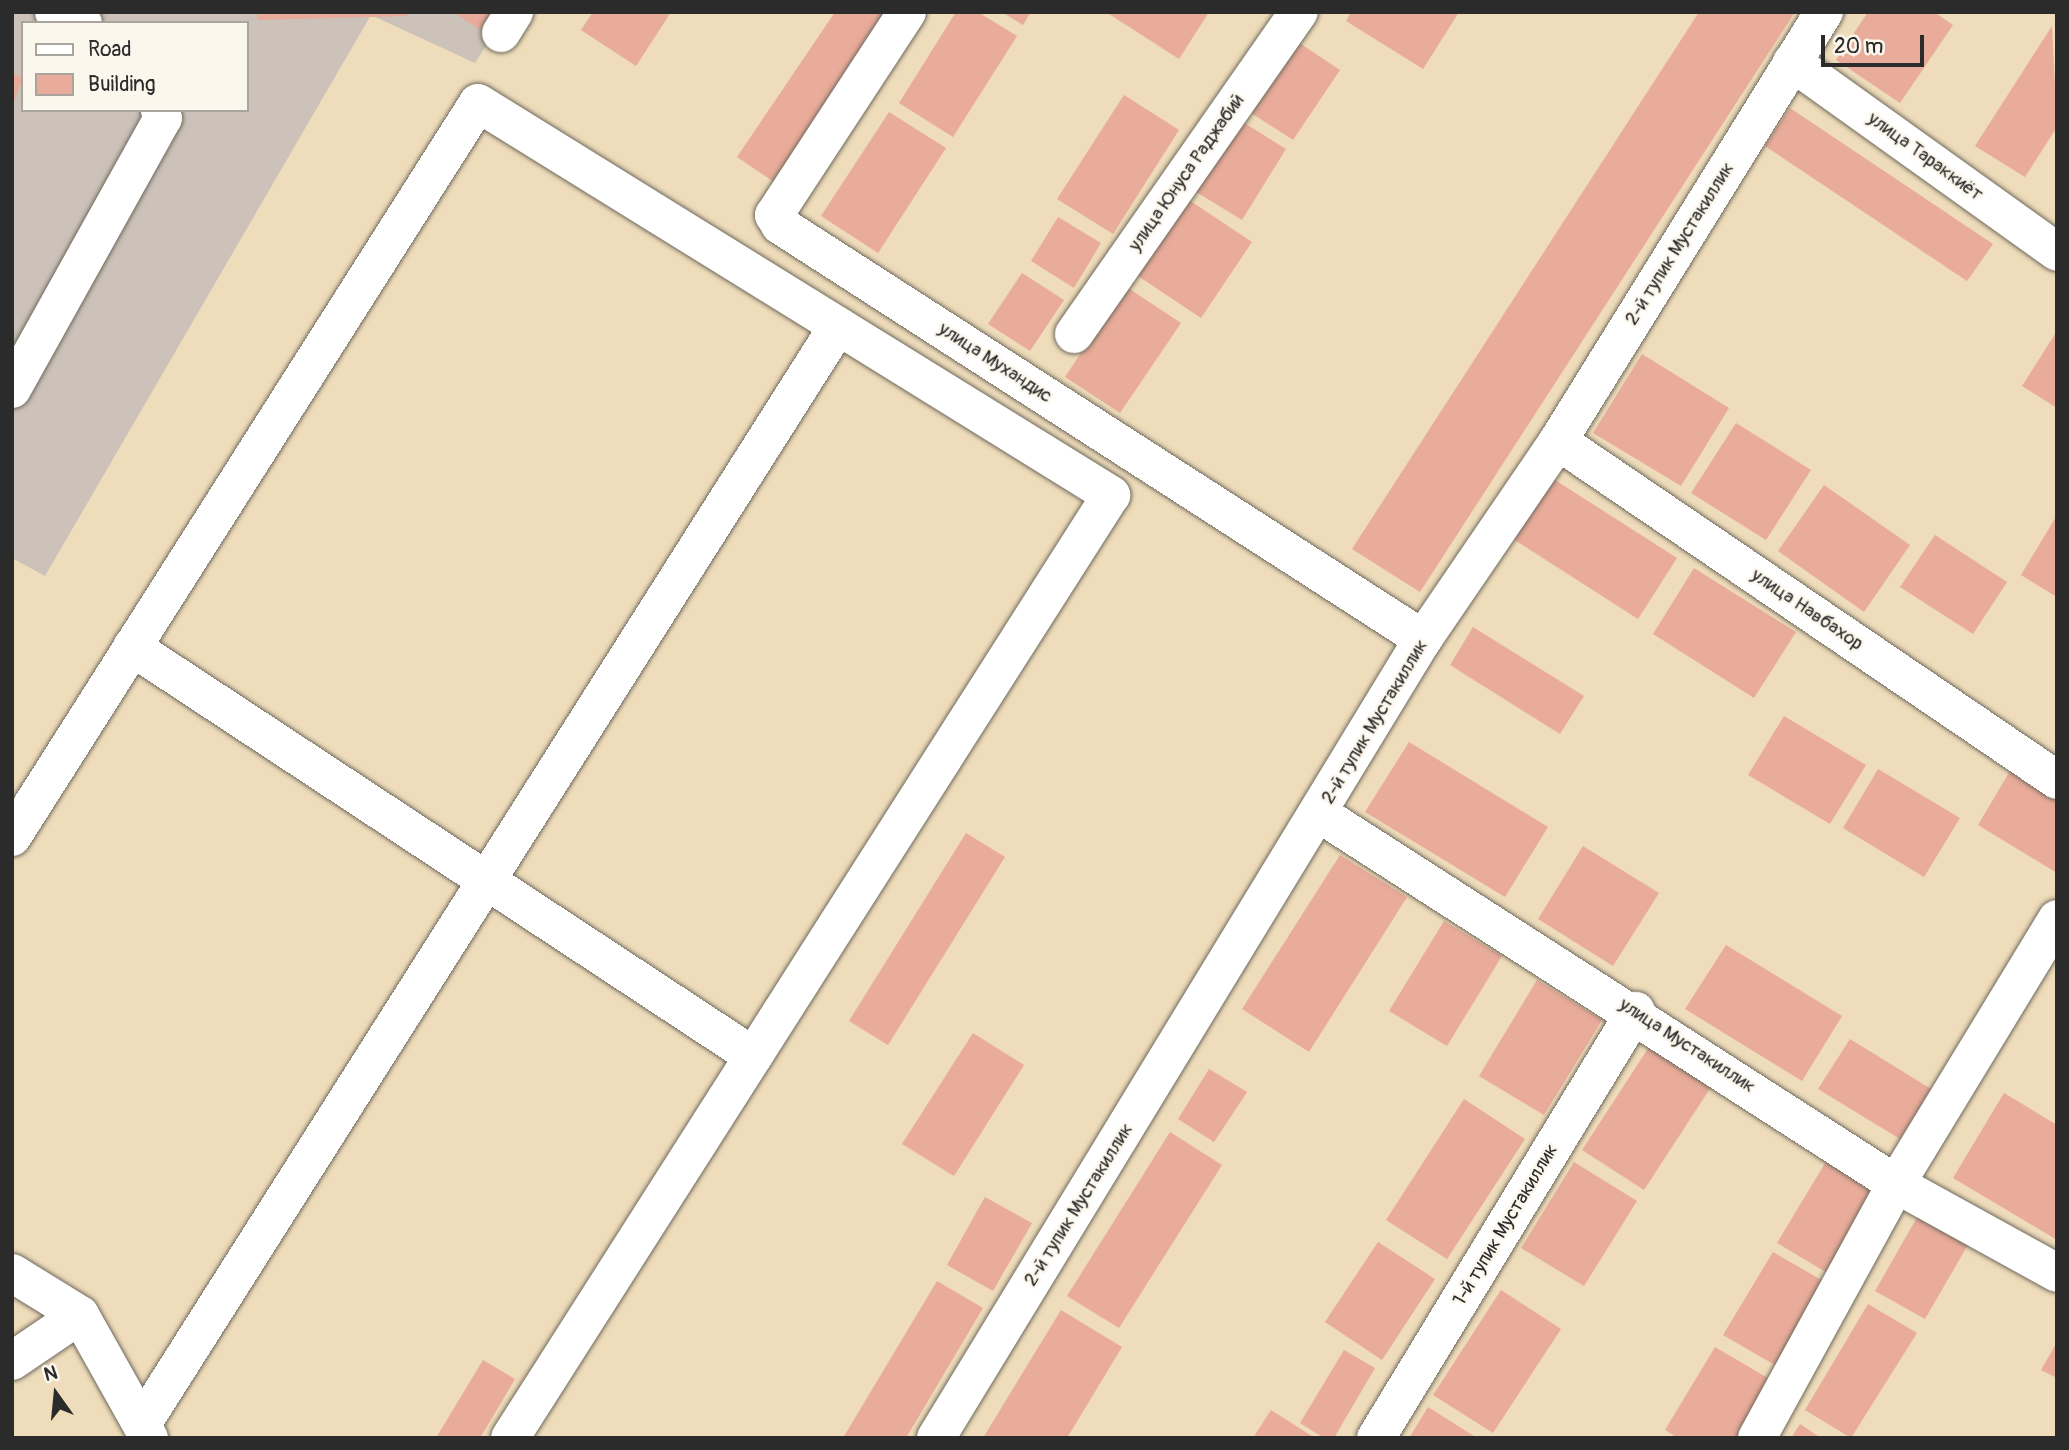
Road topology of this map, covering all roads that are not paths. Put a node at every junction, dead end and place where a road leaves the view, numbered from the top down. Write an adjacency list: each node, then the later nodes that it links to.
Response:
1 (54, 12): 5 (street)
2 (907, 12): 13 (street, улица Мухандис)
3 (1824, 12): 6 (street, 2-й тупик Мустакиллик)
4 (1295, 14): 10 (street, улица Юнуса Раджабий)
5 (78, 21)
6 (1792, 61): 8 (street, улица Тараккиёт); 12 (street, 2-й тупик Мустакиллик)
7 (161, 112): 11 (street)
8 (2057, 252)
9 (838, 326): 14 (street); 18 (street); 21 (street)
10 (1074, 334)
11 (12, 389)
12 (1558, 440): 13 (street, 2-й тупик Мустакиллик); 15 (street, улица Навбахор)
13 (1423, 639): 16 (street, 2-й тупик Мустакиллик)
14 (132, 648): 17 (street); 18 (street)
15 (2057, 780)
16 (1320, 814): 20 (street, улица Мустакиллик); 29 (street, 2-й тупик Мустакиллик)
17 (12, 837)
18 (485, 880): 21 (street); 27 (street)
19 (2057, 919): 22 (street)
20 (1636, 1012): 22 (street, улица Мустакиллик); 30 (street, 1-й тупик Мустакиллик)
21 (753, 1056): 28 (street)
22 (1896, 1184): 24 (street, улица Мустакиллик); 31 (street)
23 (12, 1273): 25 (street)
24 (2057, 1273)
25 (80, 1315): 26 (street); 27 (street)
26 (12, 1361)
27 (146, 1431)
28 (510, 1438)
29 (936, 1438)
30 (1376, 1438)
31 (1757, 1438)

